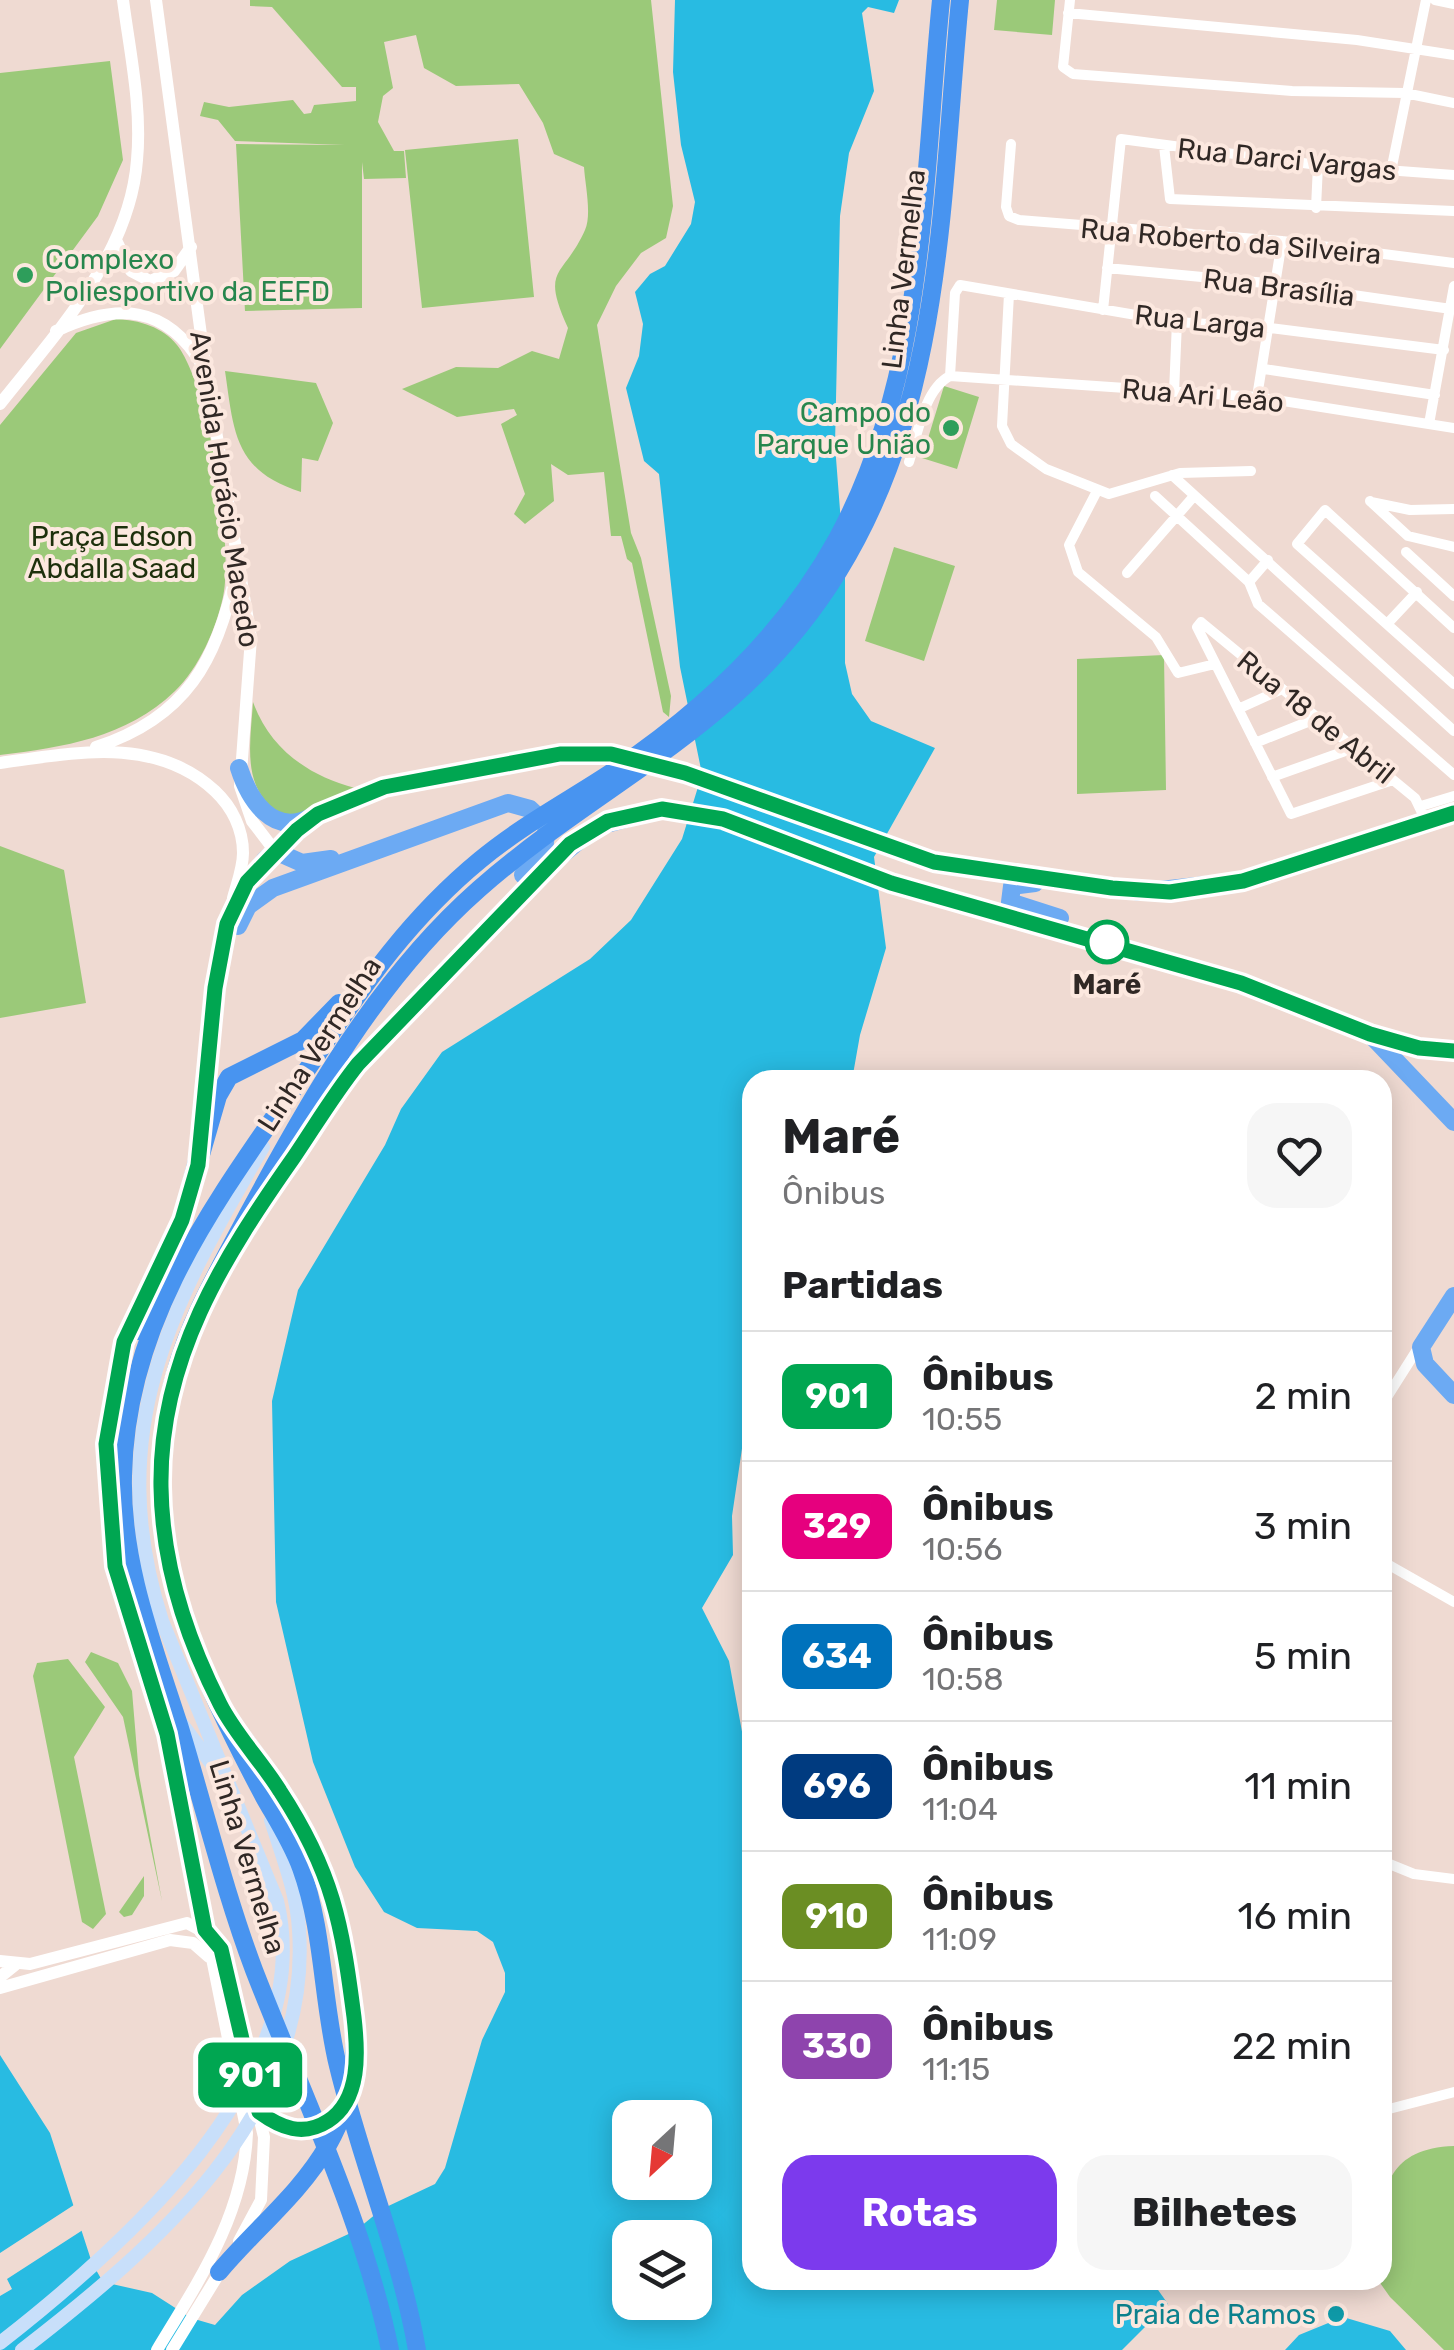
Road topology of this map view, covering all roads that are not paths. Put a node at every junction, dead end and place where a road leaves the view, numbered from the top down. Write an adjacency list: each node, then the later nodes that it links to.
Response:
1 (122, 0): 23 (street)
2 (156, 0): 25 (street, Avenida Horácio Macedo)
3 (941, 0): 14 (highway, Linha Vermelha)
4 (960, 0): 14 (highway, Linha Vermelha)
5 (1070, 0): 9 (street)
6 (1426, 0): 10 (street)
7 (1435, 0): 8 (street)
8 (1454, 4)
9 (1068, 13): 10 (street); 12 (street)
10 (1417, 47): 11 (street); 12 (street)
11 (1454, 54)
12 (1405, 93): 13 (street); 18 (street)
13 (1454, 104)
14 (938, 124): 89 (highway, Linha Vermelha); 96 (highway, Linha Vermelha)
15 (1011, 144): 22 (street, Rua Roberto da Silveira)
16 (1164, 146): 17 (street, Rua Darci Vargas); 20 (street); 22 (street, Rua Darci Vargas)
17 (1318, 165): 18 (street, Rua Darci Vargas); 20 (street)
18 (1392, 166): 19 (street, Rua Darci Vargas)
19 (1454, 175)
20 (1316, 208): 21 (street)
21 (1454, 211)
22 (1111, 229): 24 (street, Rua Roberto da Silveira); 27 (street)
23 (116, 240): 25 (street); 35 (street)
24 (1282, 241): 26 (street, Rua Roberto da Silveira); 28 (street)
25 (191, 247): 38 (street, Avenida Horácio Macedo)
26 (1454, 263)
27 (1107, 268): 28 (street, Rua Brasília); 32 (street)
28 (1276, 284): 31 (street, Rua Brasília); 34 (street)
29 (1454, 286): 31 (street)
30 (1009, 294): 32 (street, Rua Larga); 39 (street, Rua Larga); 40 (street)
31 (1451, 309): 36 (street)
32 (1103, 310): 33 (street, Rua Larga)
33 (1176, 322): 34 (street, Rua Larga); 41 (street)
34 (1270, 328): 36 (street, Rua Larga); 37 (street)
35 (54, 333): 38 (street); 44 (street)
36 (1444, 350): 42 (street)
37 (1264, 369): 42 (street); 43 (street)
38 (206, 372): 58 (street, Avenida Horácio Macedo)
39 (950, 376): 40 (street, Rua Ari Leão); 47 (street)
40 (1006, 379): 41 (street, Rua Ari Leão); 50 (street)
41 (1174, 392): 43 (street, Rua Ari Leão)
42 (1435, 395): 45 (street)
43 (1257, 397): 45 (street, Rua Ari Leão)
44 (0, 404)
45 (1429, 424): 46 (street, Rua Ari Leão)
46 (1454, 428)
47 (909, 462)
48 (1251, 471): 49 (street)
49 (1172, 475): 50 (street); 52 (street)
50 (1097, 491): 65 (street)
51 (1155, 496): 54 (street)
52 (1194, 496): 54 (street); 57 (street)
53 (1454, 509): 55 (street)
54 (1176, 515): 59 (street); 60 (street)
55 (1454, 547)
56 (1406, 552): 62 (street)
57 (1268, 560): 60 (street); 70 (street)
58 (238, 564): 73 (street); 75 (street, Avenida Horácio Macedo)
59 (1127, 573)
60 (1249, 582): 76 (street)
61 (1416, 592): 63 (street); 63 (street); 64 (street)
62 (1454, 596)
63 (1387, 624): 66 (street)
64 (1454, 628)
65 (1215, 664): 67 (street, Rua 18 de Abril); 68 (street)
66 (1454, 684)
67 (1280, 690): 68 (street); 69 (street, Rua 18 de Abril)
68 (1238, 709): 71 (street)
69 (1315, 719): 71 (street); 72 (street, Rua 18 de Abril)
70 (1454, 730)
71 (1255, 743): 77 (street)
72 (1351, 748): 77 (street); 78 (street, Rua 18 de Abril)
73 (80, 752): 74 (street); 86 (street)
74 (0, 763)
75 (239, 768): 81 (highway); 84 (street, Avenida Horácio Macedo)
76 (1454, 775)
77 (1272, 778): 78 (street)
78 (1393, 780): 82 (street, Rua 18 de Abril)
79 (1454, 796): 82 (street)
80 (1454, 813): 82 (highway)
81 (318, 814): 84 (highway); 85 (highway)
82 (1424, 814): 85 (highway)
83 (392, 844): 84 (highway); 87 (highway); 90 (highway)
84 (275, 851): 86 (highway)
85 (1070, 882): 88 (highway)
86 (227, 924): 90 (highway)
87 (469, 947): 88 (highway); 96 (highway, Linha Vermelha)
88 (1168, 960): 91 (highway)
89 (375, 967): 93 (highway, Linha Vermelha); 95 (highway)
90 (218, 972): 95 (highway)
91 (1370, 1034): 92 (highway); 94 (highway)
92 (1454, 1052)
93 (316, 1055): 102 (highway, Linha Vermelha); 108 (main road, Linha Vermelha)
94 (1454, 1122)
95 (198, 1165): 97 (highway)
96 (233, 1243): 106 (highway, Linha Vermelha)
97 (169, 1247): 102 (highway); 105 (street)
98 (1454, 1296): 99 (highway)
99 (1419, 1356): 100 (street); 101 (highway)
100 (1392, 1392)
101 (1454, 1395)
102 (125, 1449): 129 (highway, Linha Vermelha)
103 (1392, 1567): 104 (street)
104 (1454, 1602)
105 (150, 1684): 108 (main road); 111 (street)
106 (221, 1707): 107 (highway, Linha Vermelha); 121 (highway)
107 (262, 1794): 126 (main road); 130 (highway, Linha Vermelha)
108 (235, 1796): 125 (main road)
109 (1392, 1865): 110 (street)
110 (1454, 1879)
111 (195, 1880): 112 (street); 113 (street)
112 (183, 1924): 113 (street); 116 (street)
113 (205, 1930): 114 (street); 123 (street)
114 (208, 1957): 118 (street); 119 (street)
115 (0, 1961): 116 (street)
116 (15, 1965): 117 (street)
117 (0, 1977)
118 (0, 1988)
119 (240, 2088): 123 (highway); 124 (street)
120 (1454, 2092): 122 (street)
121 (350, 2094): 123 (highway); 124 (highway)
122 (1392, 2108)
123 (259, 2112): 124 (street)
124 (211, 2277): 127 (street); 128 (street)
125 (0, 2343)
126 (22, 2350)
127 (157, 2350)
128 (172, 2350)
129 (390, 2350)
130 (418, 2350)

